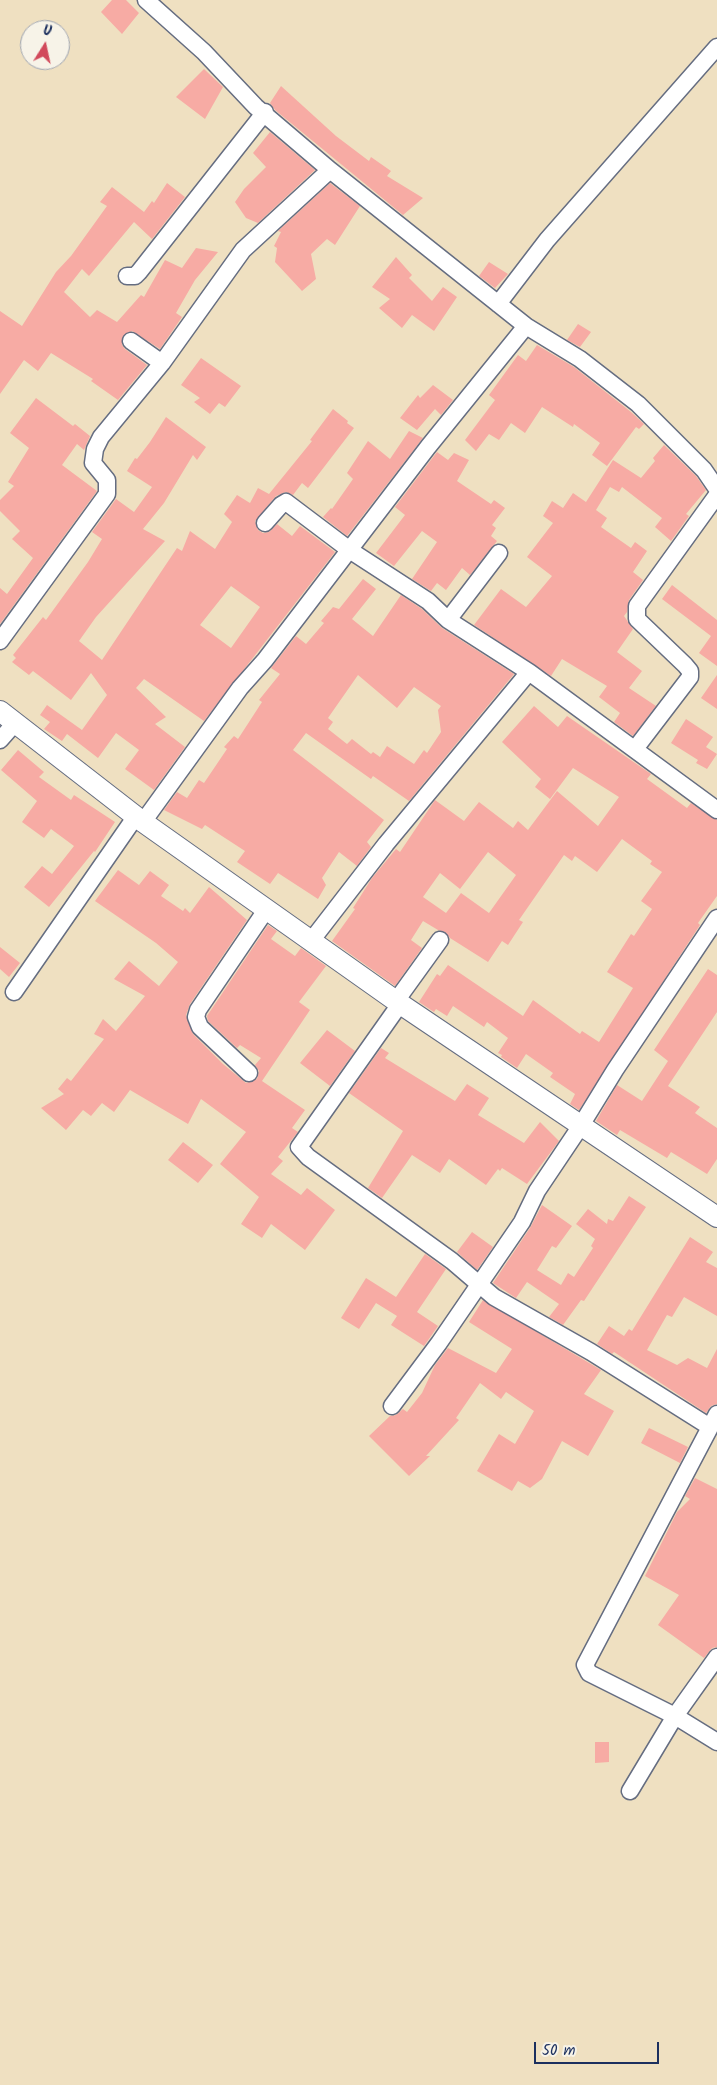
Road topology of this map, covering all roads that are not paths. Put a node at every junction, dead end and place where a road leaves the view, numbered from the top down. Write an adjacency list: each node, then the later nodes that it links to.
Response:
1 (146, 0): 3 (street)
2 (717, 47): 6 (street)
3 (265, 112): 4 (street); 5 (street)
4 (330, 170): 6 (street); 9 (street)
5 (127, 276)
6 (498, 304): 7 (street)
7 (526, 326): 10 (street); 13 (street)
8 (131, 341): 9 (street)
9 (162, 363): 16 (street)
10 (717, 489)
11 (717, 495): 20 (street)
12 (265, 523): 13 (street)
13 (351, 551): 15 (street); 22 (street)
14 (499, 553): 15 (street)
15 (448, 620): 17 (street)
16 (0, 641)
17 (529, 672): 20 (street); 27 (street)
18 (7, 717): 19 (street); 22 (street)
19 (0, 740)
20 (635, 748): 21 (street)
21 (717, 810)
22 (139, 819): 23 (street); 28 (street)
23 (266, 910): 27 (street); 30 (street)
24 (717, 918): 25 (street)
25 (712, 937): 31 (street)
26 (440, 940): 29 (street)
27 (312, 942): 29 (street)
28 (14, 992)
29 (398, 1002): 31 (street); 33 (street)
30 (250, 1073)
31 (580, 1127): 32 (street); 33 (street)
32 (717, 1217)
33 (480, 1284): 34 (street); 35 (street)
34 (392, 1406)
35 (713, 1420): 37 (street)
36 (717, 1657): 37 (street)
37 (675, 1716): 38 (street); 39 (street)
38 (717, 1742)
39 (630, 1791)

